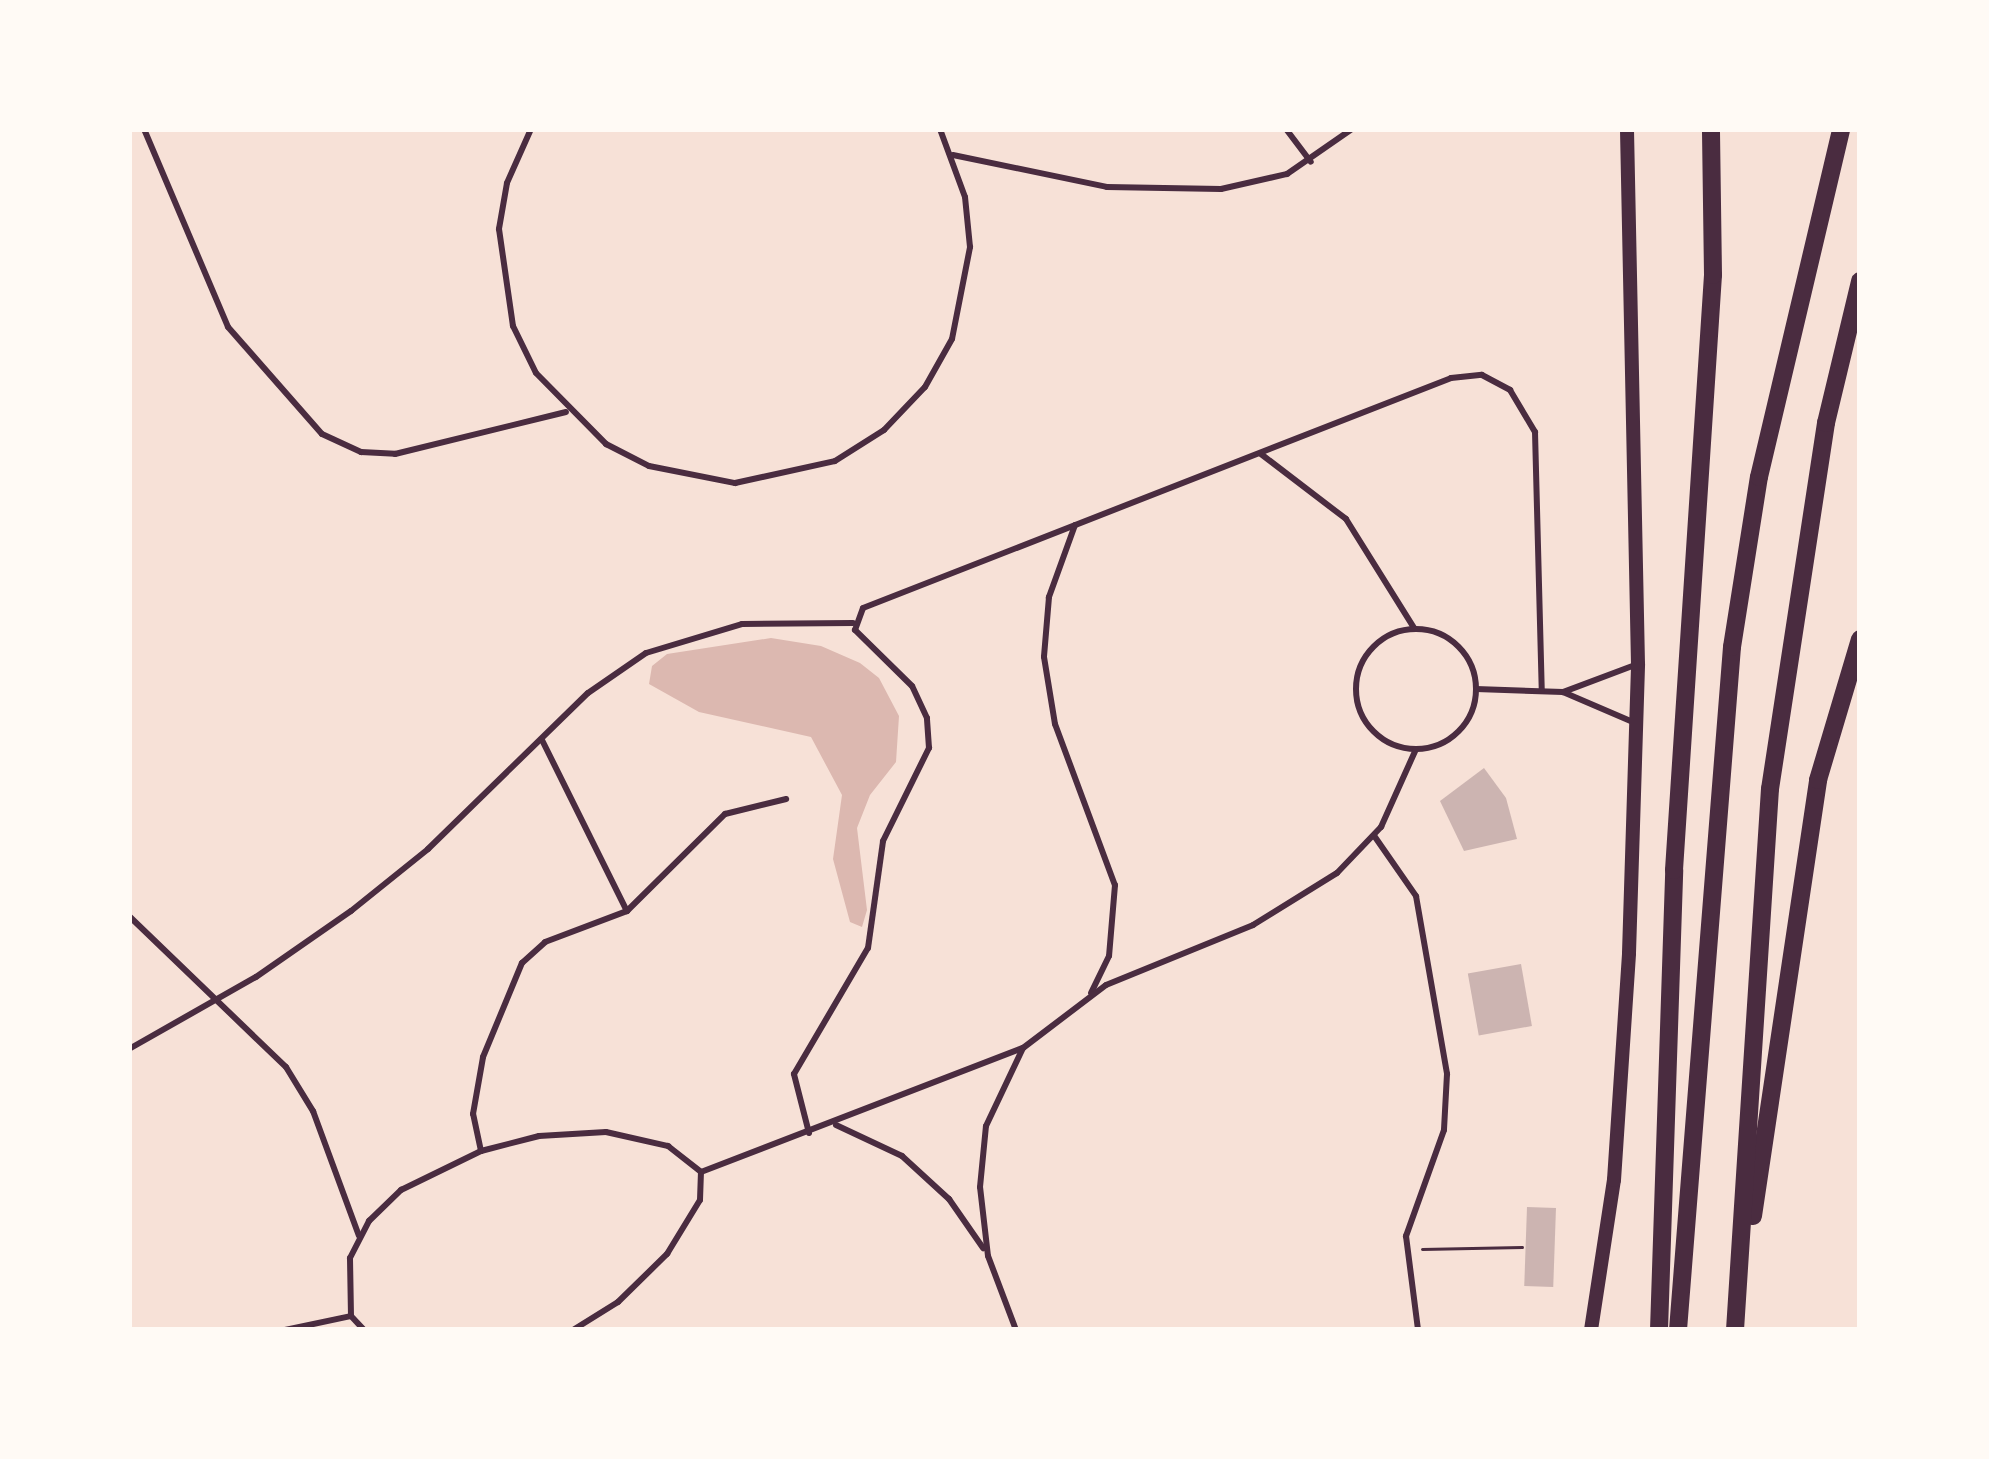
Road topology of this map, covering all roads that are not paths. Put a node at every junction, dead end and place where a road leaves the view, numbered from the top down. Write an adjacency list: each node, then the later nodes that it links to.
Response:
1 (144, 129): 12 (lane)
2 (531, 129): 12 (lane)
3 (940, 129): 9 (lane)
4 (1286, 129): 10 (lane)
5 (1352, 129): 10 (lane)
6 (1627, 129): 18 (street)
7 (1712, 129): 47 (highway)
8 (1841, 129): 48 (highway)
9 (953, 155): 10 (lane); 12 (lane)
10 (1311, 162)
11 (1860, 280): 40 (highway)
12 (566, 412)
13 (1260, 453): 14 (lane); 16 (lane); 20 (lane)
14 (1075, 525): 15 (lane); 29 (lane)
15 (853, 623): 23 (lane); 34 (lane)
16 (1414, 628): 19 (lane); 24 (lane)
17 (1860, 639): 40 (highway)
18 (1638, 664): 21 (lane); 22 (street)
19 (1476, 689): 20 (lane); 24 (lane)
20 (1542, 691): 21 (lane)
21 (1563, 692): 22 (lane)
22 (1636, 724): 46 (street)
23 (542, 740): 27 (lane); 30 (lane)
24 (1416, 749): 26 (lane)
25 (787, 799): 27 (lane)
26 (1374, 836): 29 (lane); 45 (lane)
27 (627, 911): 35 (lane)
28 (129, 916): 30 (lane)
29 (1089, 996): 31 (lane)
30 (218, 1000): 32 (lane); 37 (lane)
31 (1023, 1048): 33 (lane); 38 (lane)
32 (129, 1049)
33 (835, 1124): 34 (lane); 38 (lane)
34 (809, 1133): 36 (lane)
35 (481, 1151): 36 (lane); 37 (lane)
36 (701, 1172): 43 (lane)
37 (359, 1236): 39 (lane)
38 (988, 1256): 44 (lane)
39 (351, 1316): 41 (lane); 42 (lane)
40 (1736, 1326)
41 (285, 1330)
42 (364, 1330)
43 (573, 1330)
44 (1016, 1330)
45 (1418, 1330)
46 (1591, 1330)
47 (1659, 1330)
48 (1678, 1330)

